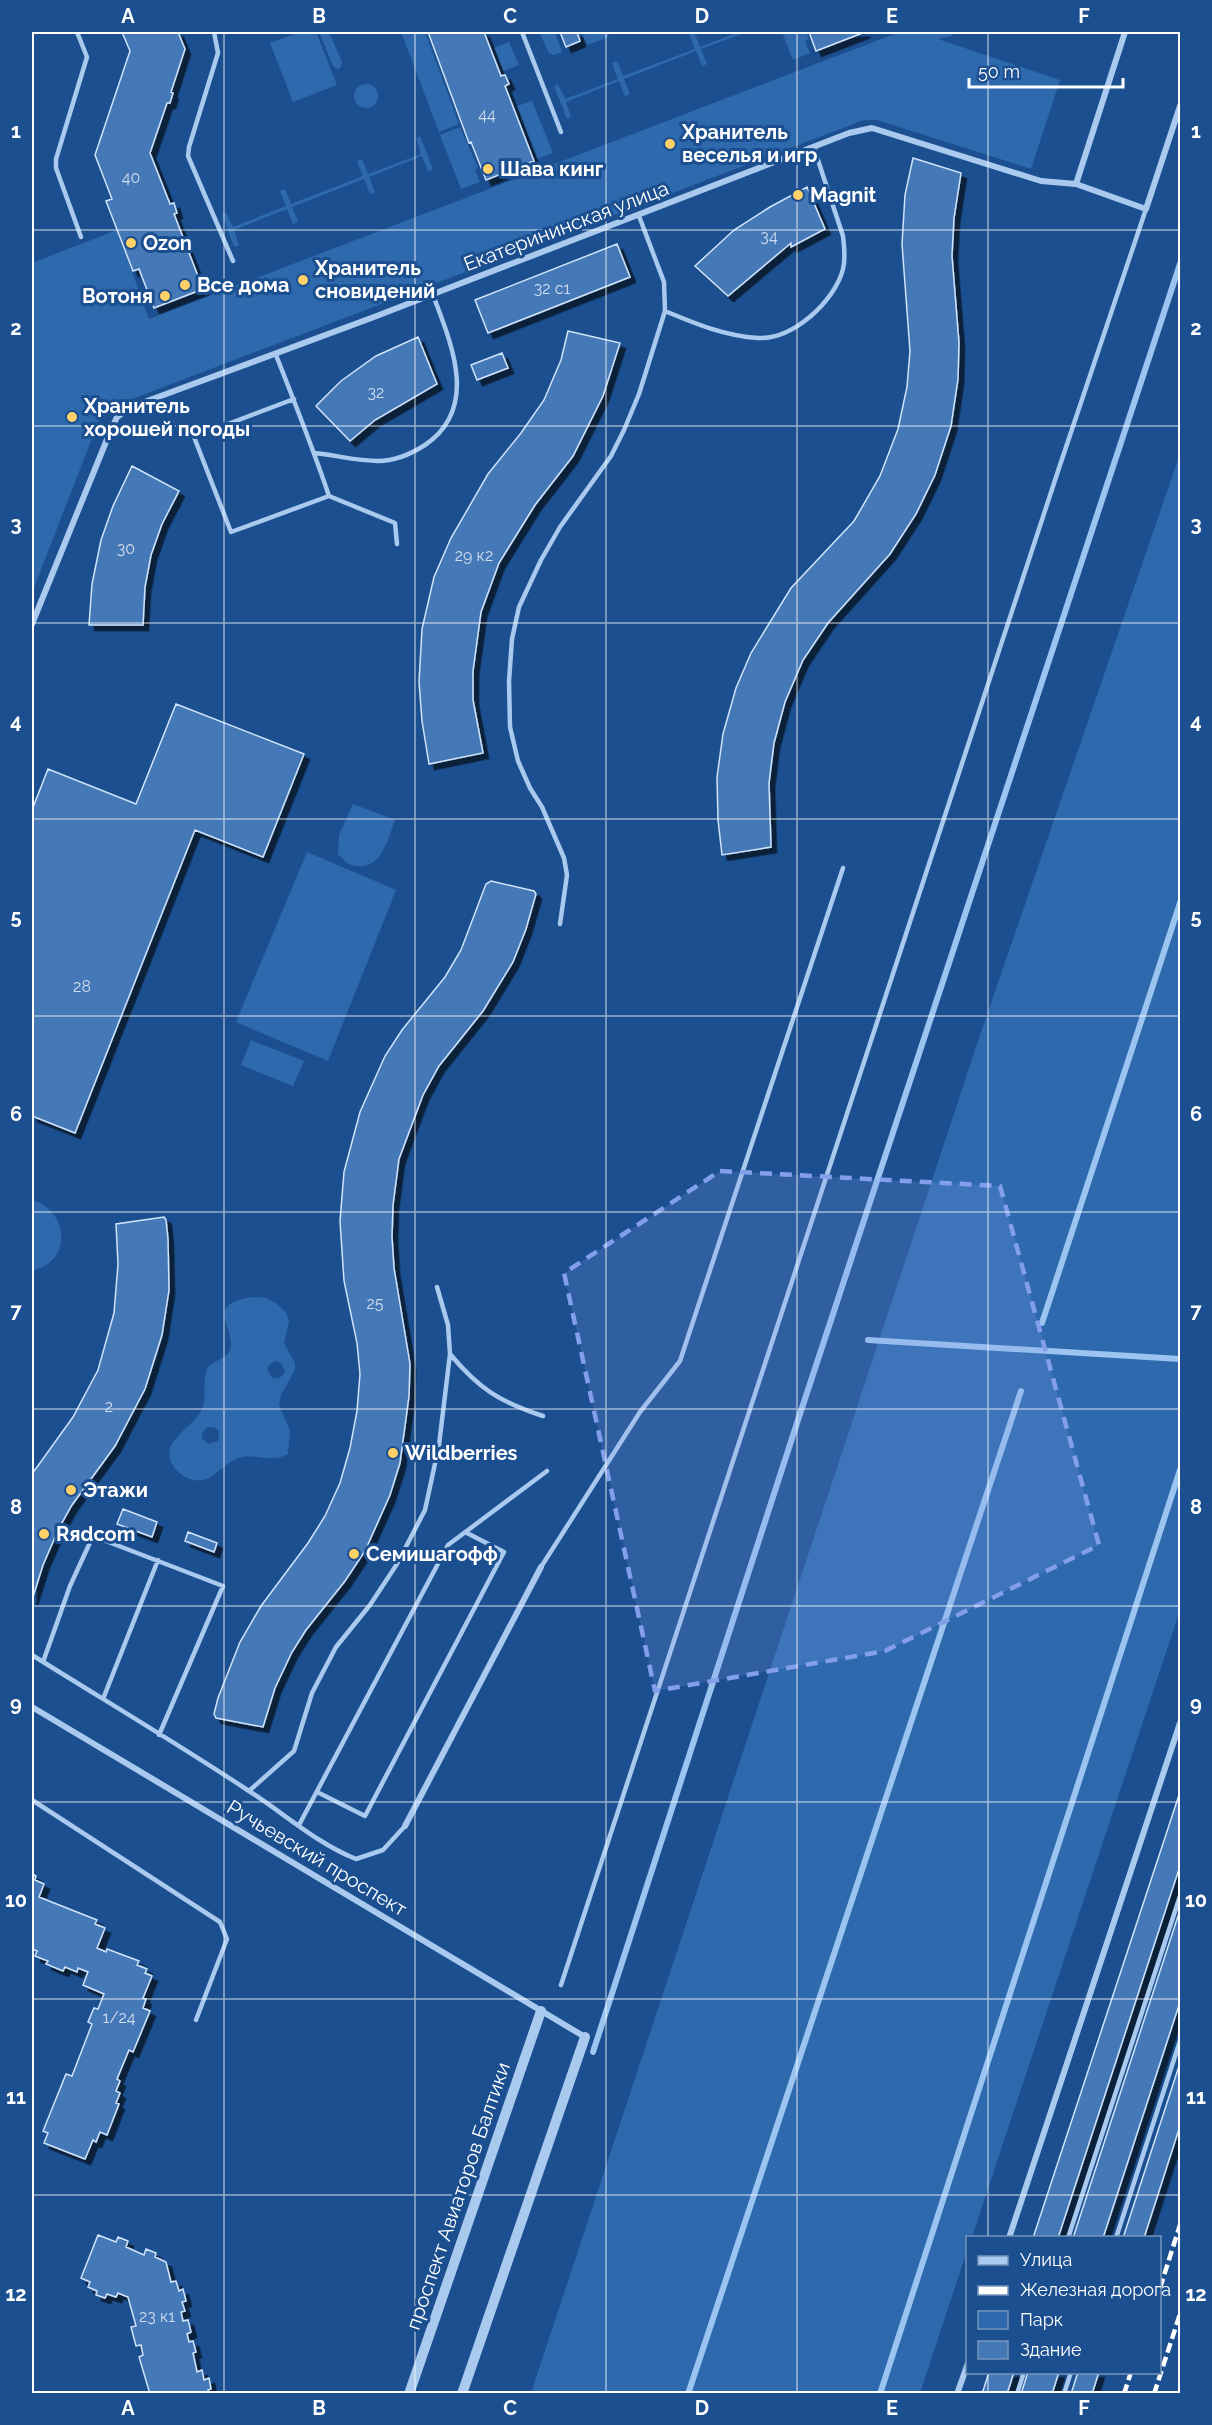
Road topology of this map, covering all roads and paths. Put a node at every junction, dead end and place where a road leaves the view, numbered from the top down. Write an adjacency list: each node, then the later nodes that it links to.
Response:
1 (77, 32): 11 (lane)
2 (214, 32): 12 (lane)
3 (522, 32): 6 (lane)
4 (1125, 32): 8 (street)
5 (1180, 106): 9 (street)
6 (561, 132)
7 (814, 148): 8 (street, Екатерининская улица); 10 (street, Екатерининская улица); 14 (lane)
8 (1076, 184): 9 (street, Екатерининская улица)
9 (1146, 209): 42 (lane)
10 (639, 216): 13 (street, Екатерининская улица); 14 (lane)
11 (81, 237)
12 (232, 261)
13 (433, 295): 15 (street, Екатерининская улица); 17 (lane)
14 (665, 312): 22 (lane)
15 (276, 355): 16 (lane); 20 (street, Екатерининская улица)
16 (294, 399): 17 (lane); 18 (lane)
17 (314, 453): 18 (lane)
18 (329, 495): 19 (lane)
19 (398, 544)
20 (32, 624)
21 (843, 868): 29 (lane)
22 (560, 924)
23 (438, 1287): 24 (lane)
24 (450, 1354): 25 (lane); 36 (lane)
25 (543, 1416)
26 (547, 1471): 27 (lane)
27 (465, 1532): 37 (lane); 37 (lane)
28 (158, 1560): 31 (lane); 32 (lane); 35 (lane)
29 (541, 1567): 40 (street)
30 (32, 1655): 31 (lane)
31 (43, 1662): 32 (lane)
32 (103, 1699): 35 (lane)
33 (32, 1707): 43 (street, Ручьевский проспект)
34 (1180, 1723): 47 (street)
35 (159, 1735): 36 (lane)
36 (249, 1791): 39 (lane)
37 (317, 1792): 39 (lane)
38 (32, 1800): 44 (lane)
39 (299, 1825): 40 (lane)
40 (405, 1826)
41 (1180, 1896): 48 (lane)
42 (561, 1985)
43 (541, 2011): 45 (street, Ручьевский проспект); 53 (street, проспект Авиаторов Балтики)
44 (196, 2020)
45 (585, 2037): 54 (street)
46 (1180, 2041): 49 (lane)
47 (1010, 2236)
48 (1069, 2236)
49 (1117, 2236)
50 (966, 2369): 55 (street)
51 (1024, 2374): 56 (lane)
52 (1071, 2374): 57 (lane)
53 (409, 2394)
54 (462, 2394)
55 (957, 2394)
56 (1017, 2394)
57 (1064, 2394)

